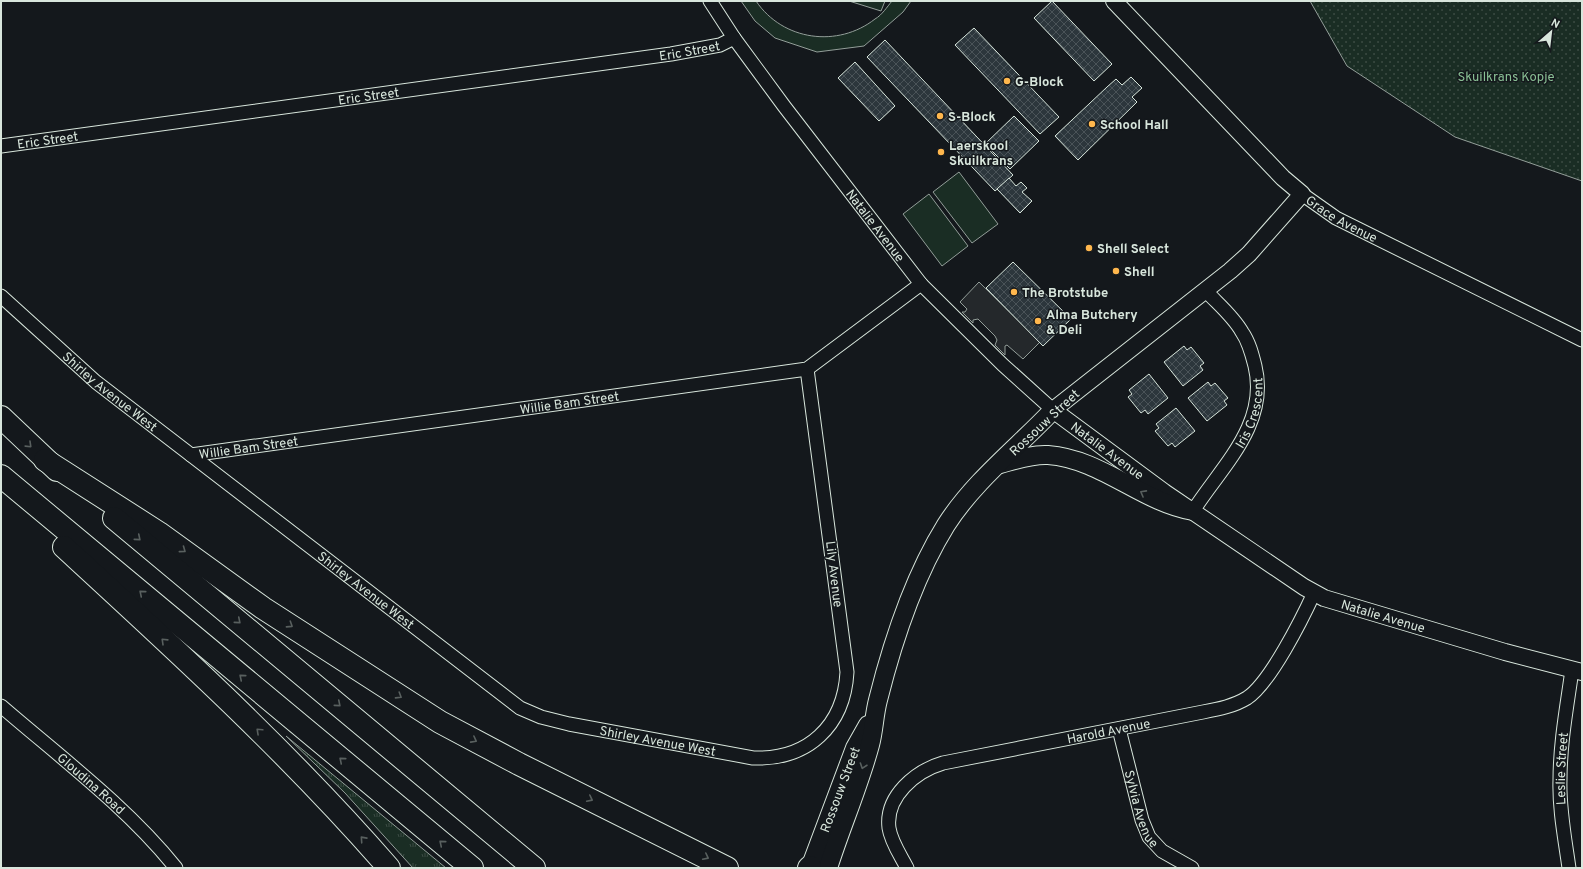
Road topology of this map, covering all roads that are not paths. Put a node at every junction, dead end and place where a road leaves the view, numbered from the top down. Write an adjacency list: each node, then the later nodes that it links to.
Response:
1 (710, 1): 3 (street, Natalie Avenue)
2 (1114, 1): 5 (street, Grace Avenue)
3 (734, 38): 4 (street, Eric Street); 6 (street, Natalie Avenue)
4 (1, 146)
5 (1302, 194): 7 (street, Rossouw Street); 9 (street, Grace Avenue)
6 (921, 284): 10 (street, Willie Bam Street); 11 (street, Natalie Avenue)
7 (1206, 291): 11 (street, Rossouw Street); 18 (street, Iris Crescent)
8 (1, 296): 13 (street, Shirley Avenue West)
9 (1582, 340)
10 (807, 369): 13 (street, Willie Bam Street); 23 (street, Lily Avenue)
11 (1053, 410): 15 (main road, Rossouw Street); 18 (street, Natalie Avenue)
12 (1, 417): 14 (highway, one-way to 14)
13 (191, 455): 23 (street, Shirley Avenue West)
14 (45, 460): 27 (highway, one-way to 27); 28 (highway, one-way to 28)
15 (999, 464): 18 (main road, one-way to 15); 29 (main road, Rossouw Street)
16 (1, 476): 26 (highway, one-way to 16)
17 (1, 487): 25 (highway, one-way to 17)
18 (1193, 511): 19 (street, Natalie Avenue)
19 (1314, 592): 20 (street, Natalie Avenue); 22 (street, Harold Avenue)
20 (1577, 671): 32 (street, Leslie Street)
21 (1, 706): 24 (street, Gloudina Road)
22 (1119, 729): 30 (street, Harold Avenue); 31 (street, Sylvia Avenue)
23 (789, 754)
24 (176, 868)
25 (389, 868)
26 (472, 868)
27 (534, 868)
28 (727, 868)
29 (814, 868)
30 (907, 868)
31 (1192, 868)
32 (1569, 868)

